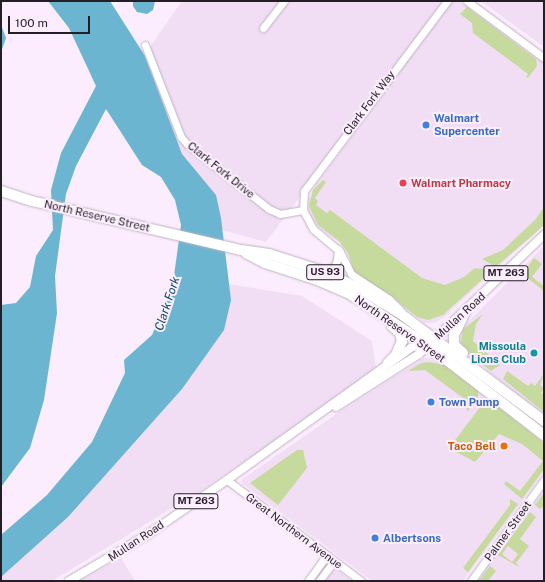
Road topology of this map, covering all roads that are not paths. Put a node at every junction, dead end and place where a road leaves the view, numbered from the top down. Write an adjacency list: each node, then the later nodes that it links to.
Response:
1 (284, 1): 4 (street)
2 (447, 1): 8 (street, Clark Fork Way)
3 (467, 1): 6 (street)
4 (263, 28)
5 (145, 45): 8 (street, Clark Fork Drive)
6 (544, 58)
7 (3, 192): 11 (highway, North Reserve Street)
8 (302, 210): 10 (street)
9 (544, 235): 14 (main road, Mullan Road / MT 263)
10 (338, 248): 12 (street, US 93); 15 (street)
11 (241, 250): 12 (highway, North Reserve Street / US 93); 13 (highway, North Reserve Street / US 93)
12 (322, 271): 15 (highway, North Reserve Street / US 93)
13 (350, 294): 17 (highway, North Reserve Street / US 93); 18 (highway)
14 (466, 310): 16 (main road, Mullan Road / MT 263); 20 (highway)
15 (401, 314): 16 (highway, North Reserve Street / US 93)
16 (435, 338): 17 (main road, Mullan Road); 20 (highway, North Reserve Street / US 93)
17 (426, 345): 18 (main road, Mullan Road / MT 263); 19 (main road, Mullan Road); 21 (highway, North Reserve Street / US 93)
18 (388, 363): 19 (main road, Mullan Road / MT 263)
19 (319, 415): 22 (main road, Mullan Road / MT 263)
20 (544, 420)
21 (544, 435)
22 (227, 480): 24 (street, Great Northern Avenue); 26 (main road, Mullan Road / MT 263)
23 (544, 480): 30 (street, Palmer Street)
24 (327, 555): 25 (street, Great Northern Avenue); 27 (street)
25 (334, 561): 28 (street); 29 (street, Great Northern Avenue)
26 (69, 581)
27 (308, 581)
28 (319, 581)
29 (361, 581)
30 (471, 581)

